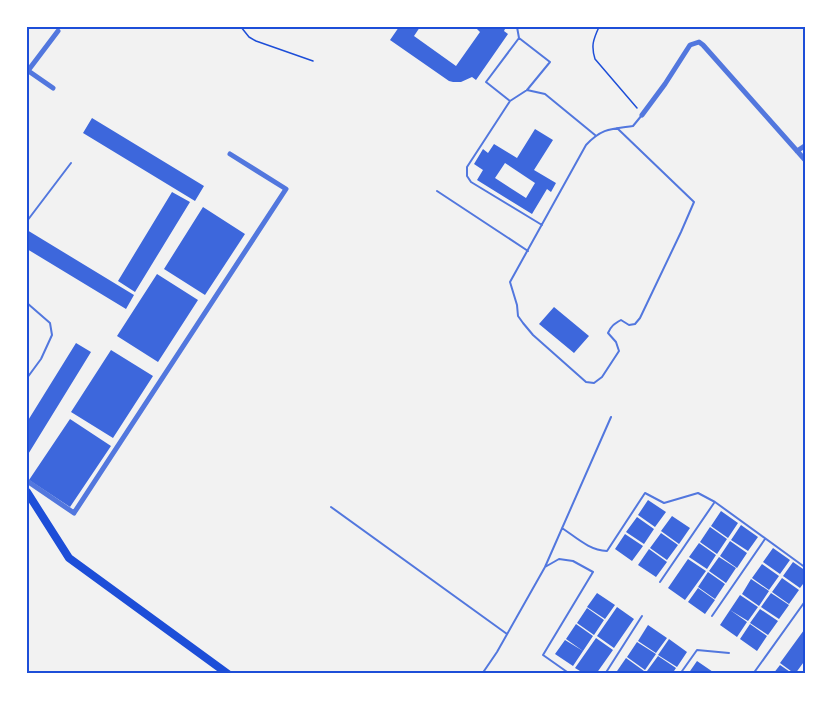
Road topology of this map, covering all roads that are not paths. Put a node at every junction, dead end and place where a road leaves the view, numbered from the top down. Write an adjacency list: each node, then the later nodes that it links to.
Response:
1 (517, 27): 3 (lane)
2 (58, 31): 4 (street)
3 (519, 38): 6 (lane); 7 (lane)
4 (27, 71): 5 (street)
5 (53, 88)
6 (527, 90): 7 (lane); 10 (lane)
7 (510, 101): 18 (lane)
8 (642, 115): 9 (lane); 12 (street)
9 (617, 128): 10 (lane); 19 (lane)
10 (595, 135): 18 (lane)
11 (806, 145): 12 (street)
12 (797, 151): 14 (street)
13 (230, 154): 23 (street)
14 (806, 161)
15 (71, 163): 17 (lane)
16 (437, 191): 19 (lane)
17 (27, 221)
18 (542, 225): 19 (lane)
19 (528, 251)
20 (27, 303): 21 (lane)
21 (27, 378)
22 (610, 417): 27 (lane)
23 (27, 481)
24 (27, 492): 37 (main road)
25 (715, 502): 27 (lane); 28 (lane); 31 (lane)
26 (331, 507): 35 (lane)
27 (562, 528): 29 (lane)
28 (765, 538): 30 (lane); 34 (lane)
29 (545, 567): 35 (lane); 40 (lane)
30 (806, 568)
31 (660, 582)
32 (806, 600): 43 (lane)
33 (642, 616): 41 (lane)
34 (712, 616)
35 (507, 634): 39 (lane)
36 (729, 652): 42 (lane)
37 (216, 670): 38 (main road)
38 (228, 674)
39 (482, 674)
40 (570, 674)
41 (605, 674)
42 (680, 674)
43 (753, 674)

